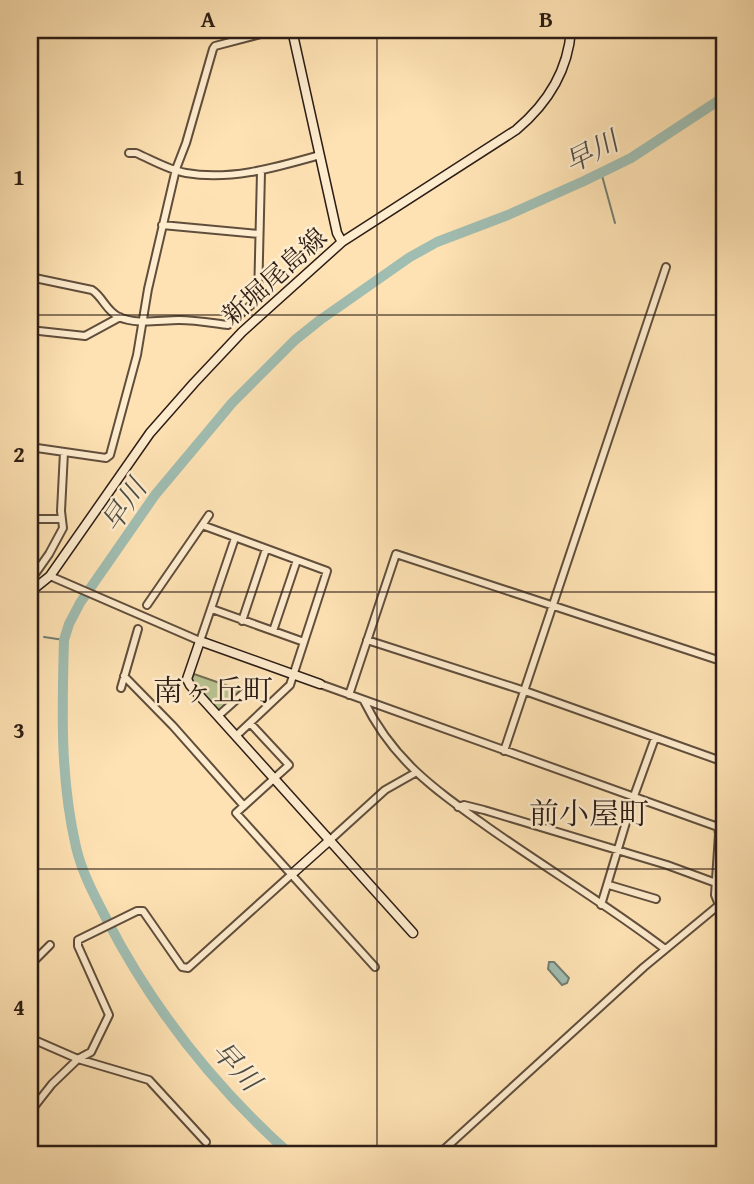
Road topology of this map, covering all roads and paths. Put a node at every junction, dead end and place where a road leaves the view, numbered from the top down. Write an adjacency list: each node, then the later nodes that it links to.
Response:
1 (276, 30): 6 (street)
2 (292, 30): 5 (main road)
3 (571, 30): 10 (main road, 新堀尾島線)
4 (129, 153): 6 (street)
5 (320, 155): 7 (street); 10 (main road)
6 (176, 169): 7 (street); 8 (street)
7 (261, 172): 9 (street)
8 (162, 225): 9 (street); 14 (street)
9 (259, 234): 14 (street)
10 (342, 242): 25 (main road, 新堀尾島線)
11 (666, 267): 29 (street)
12 (30, 277): 13 (street)
13 (120, 317): 14 (street); 15 (street)
14 (144, 320): 17 (street)
15 (30, 330)
16 (30, 447): 17 (street)
17 (64, 452): 20 (street)
18 (209, 515): 21 (street)
19 (30, 519): 20 (street)
20 (61, 519): 26 (street)
21 (202, 525): 22 (street); 28 (street)
22 (235, 538): 23 (street); 30 (street)
23 (266, 549): 24 (street); 31 (street)
24 (297, 559): 33 (street); 36 (street)
25 (50, 576): 27 (main road, 新堀尾島線); 35 (street)
26 (30, 581)
27 (30, 592)
28 (147, 604)
29 (553, 605): 34 (street); 37 (street); 43 (street)
30 (212, 609): 31 (street); 35 (street)
31 (242, 621): 33 (street)
32 (138, 629): 39 (street)
33 (273, 631): 36 (street)
34 (367, 640): 43 (street); 44 (street)
35 (201, 641): 38 (main road); 46 (main road)
36 (304, 642): 38 (street)
37 (724, 662)
38 (293, 675): 40 (main road); 47 (street)
39 (124, 676): 41 (street); 55 (street)
40 (320, 684): 44 (street)
41 (121, 688)
42 (246, 691): 46 (street)
43 (525, 691): 49 (street); 50 (street)
44 (349, 695): 45 (street)
45 (363, 701): 50 (street); 52 (street)
46 (218, 716): 48 (main road)
47 (250, 723): 48 (street); 53 (street)
48 (236, 736): 53 (main road)
49 (655, 738): 51 (street); 54 (street)
50 (504, 751): 54 (street)
51 (724, 762)
52 (415, 773): 56 (street); 59 (street)
53 (274, 779): 55 (street); 59 (main road)
54 (634, 796): 58 (street); 60 (street)
55 (244, 806): 61 (street)
56 (458, 807): 60 (street); 65 (street)
57 (724, 807): 58 (street)
58 (718, 827): 62 (street)
59 (330, 840): 61 (main road); 67 (main road)
60 (619, 852): 62 (street); 63 (street)
61 (292, 874): 72 (street); 74 (street)
62 (716, 883): 66 (street)
63 (609, 884): 64 (street); 65 (street)
64 (656, 899)
65 (601, 905): 70 (street)
66 (722, 906): 68 (street); 70 (street)
67 (413, 933)
68 (724, 934)
69 (50, 945): 71 (street)
70 (665, 949): 77 (street)
71 (30, 964)
72 (375, 967)
73 (30, 1038): 74 (street)
74 (78, 1059): 75 (street); 76 (street)
75 (30, 1112)
76 (206, 1142)
77 (439, 1154)

